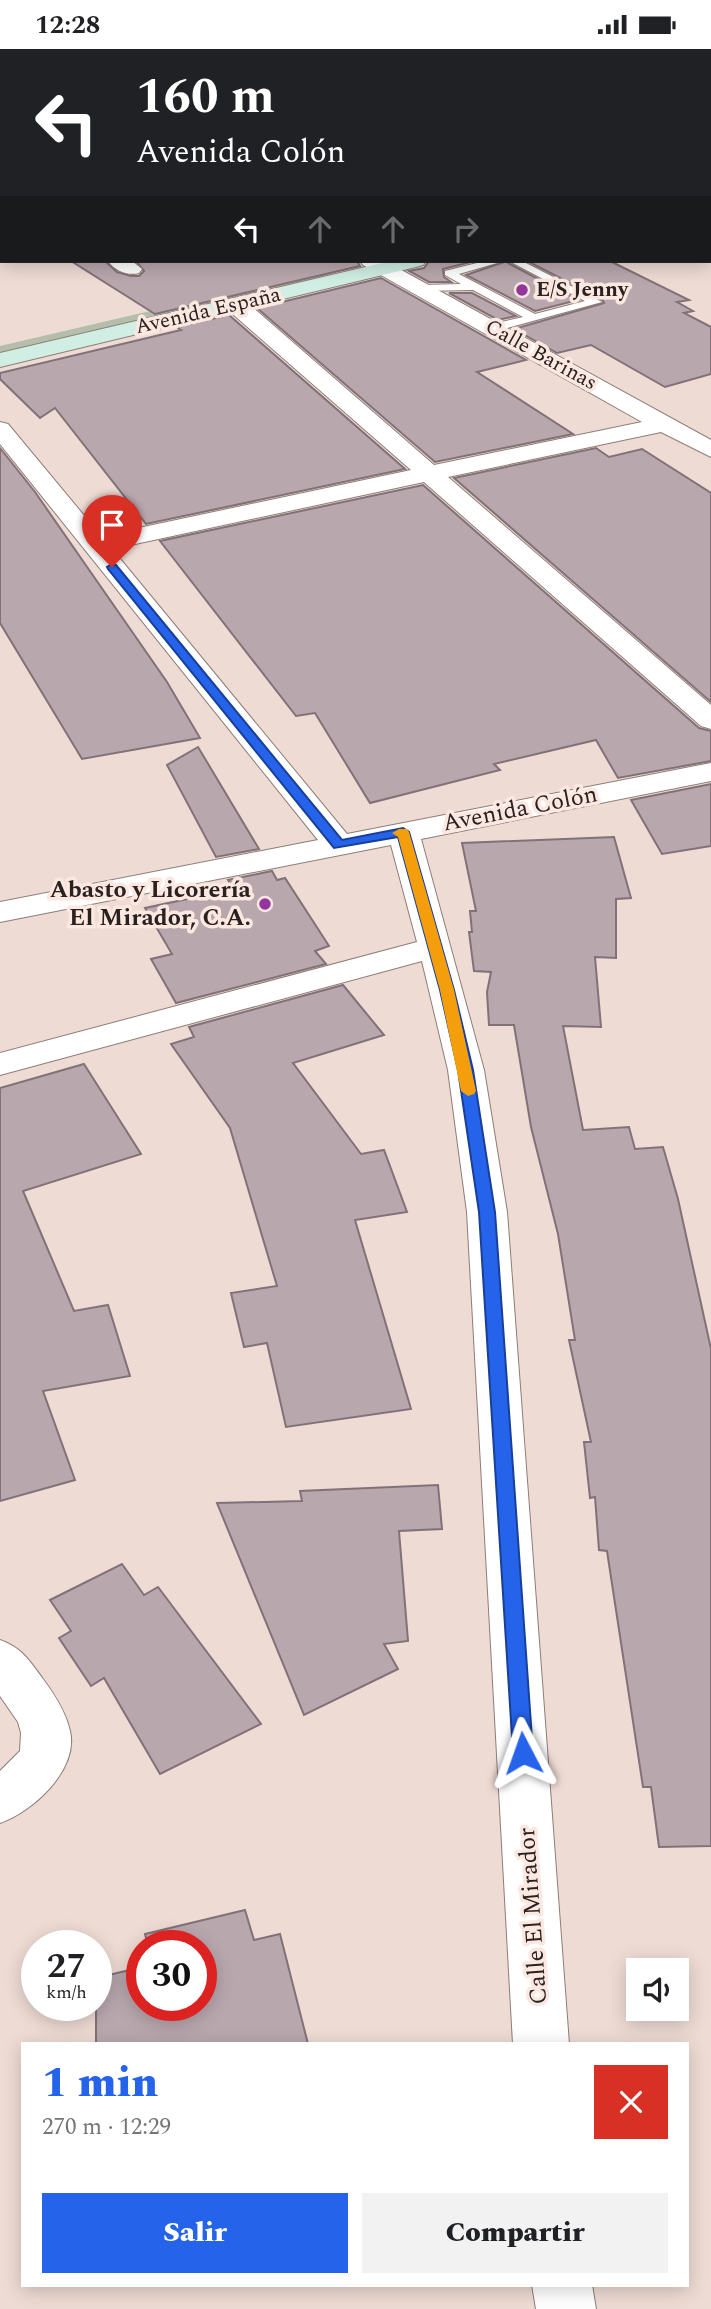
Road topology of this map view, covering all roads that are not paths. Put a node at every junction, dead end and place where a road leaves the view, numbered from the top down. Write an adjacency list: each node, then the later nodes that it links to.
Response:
1 (330, 263): 11 (main road, Avenida España)
2 (396, 263): 5 (main road, Avenida España)
3 (490, 263): 6 (lane)
4 (518, 263): 9 (lane)
5 (377, 265): 7 (street, Calle Barinas); 8 (main road, Avenida España)
6 (475, 287): 7 (lane); 9 (lane)
7 (421, 288): 10 (street, Calle Barinas)
8 (235, 304): 12 (main road, Avenida España); 16 (street)
9 (534, 318): 10 (lane)
10 (493, 328): 13 (street, Calle Barinas)
11 (0, 340)
12 (0, 360)
13 (664, 424): 15 (street, Calle Barinas); 16 (street)
14 (0, 429): 17 (street)
15 (711, 450)
16 (429, 474): 17 (street); 18 (street)
17 (95, 545): 21 (street)
18 (711, 720)
19 (711, 772): 20 (street, Avenida Colón)
20 (403, 832): 21 (street, Avenida Colón); 23 (street, Calle El Mirador)
21 (339, 845): 22 (street, Avenida Colón)
22 (0, 912)
23 (435, 947): 24 (street); 27 (street, Calle El Mirador)
24 (0, 1064)
25 (0, 1660): 26 (street)
26 (0, 1801)
27 (541, 2042)
28 (562, 2287): 29 (street)
29 (566, 2309)

